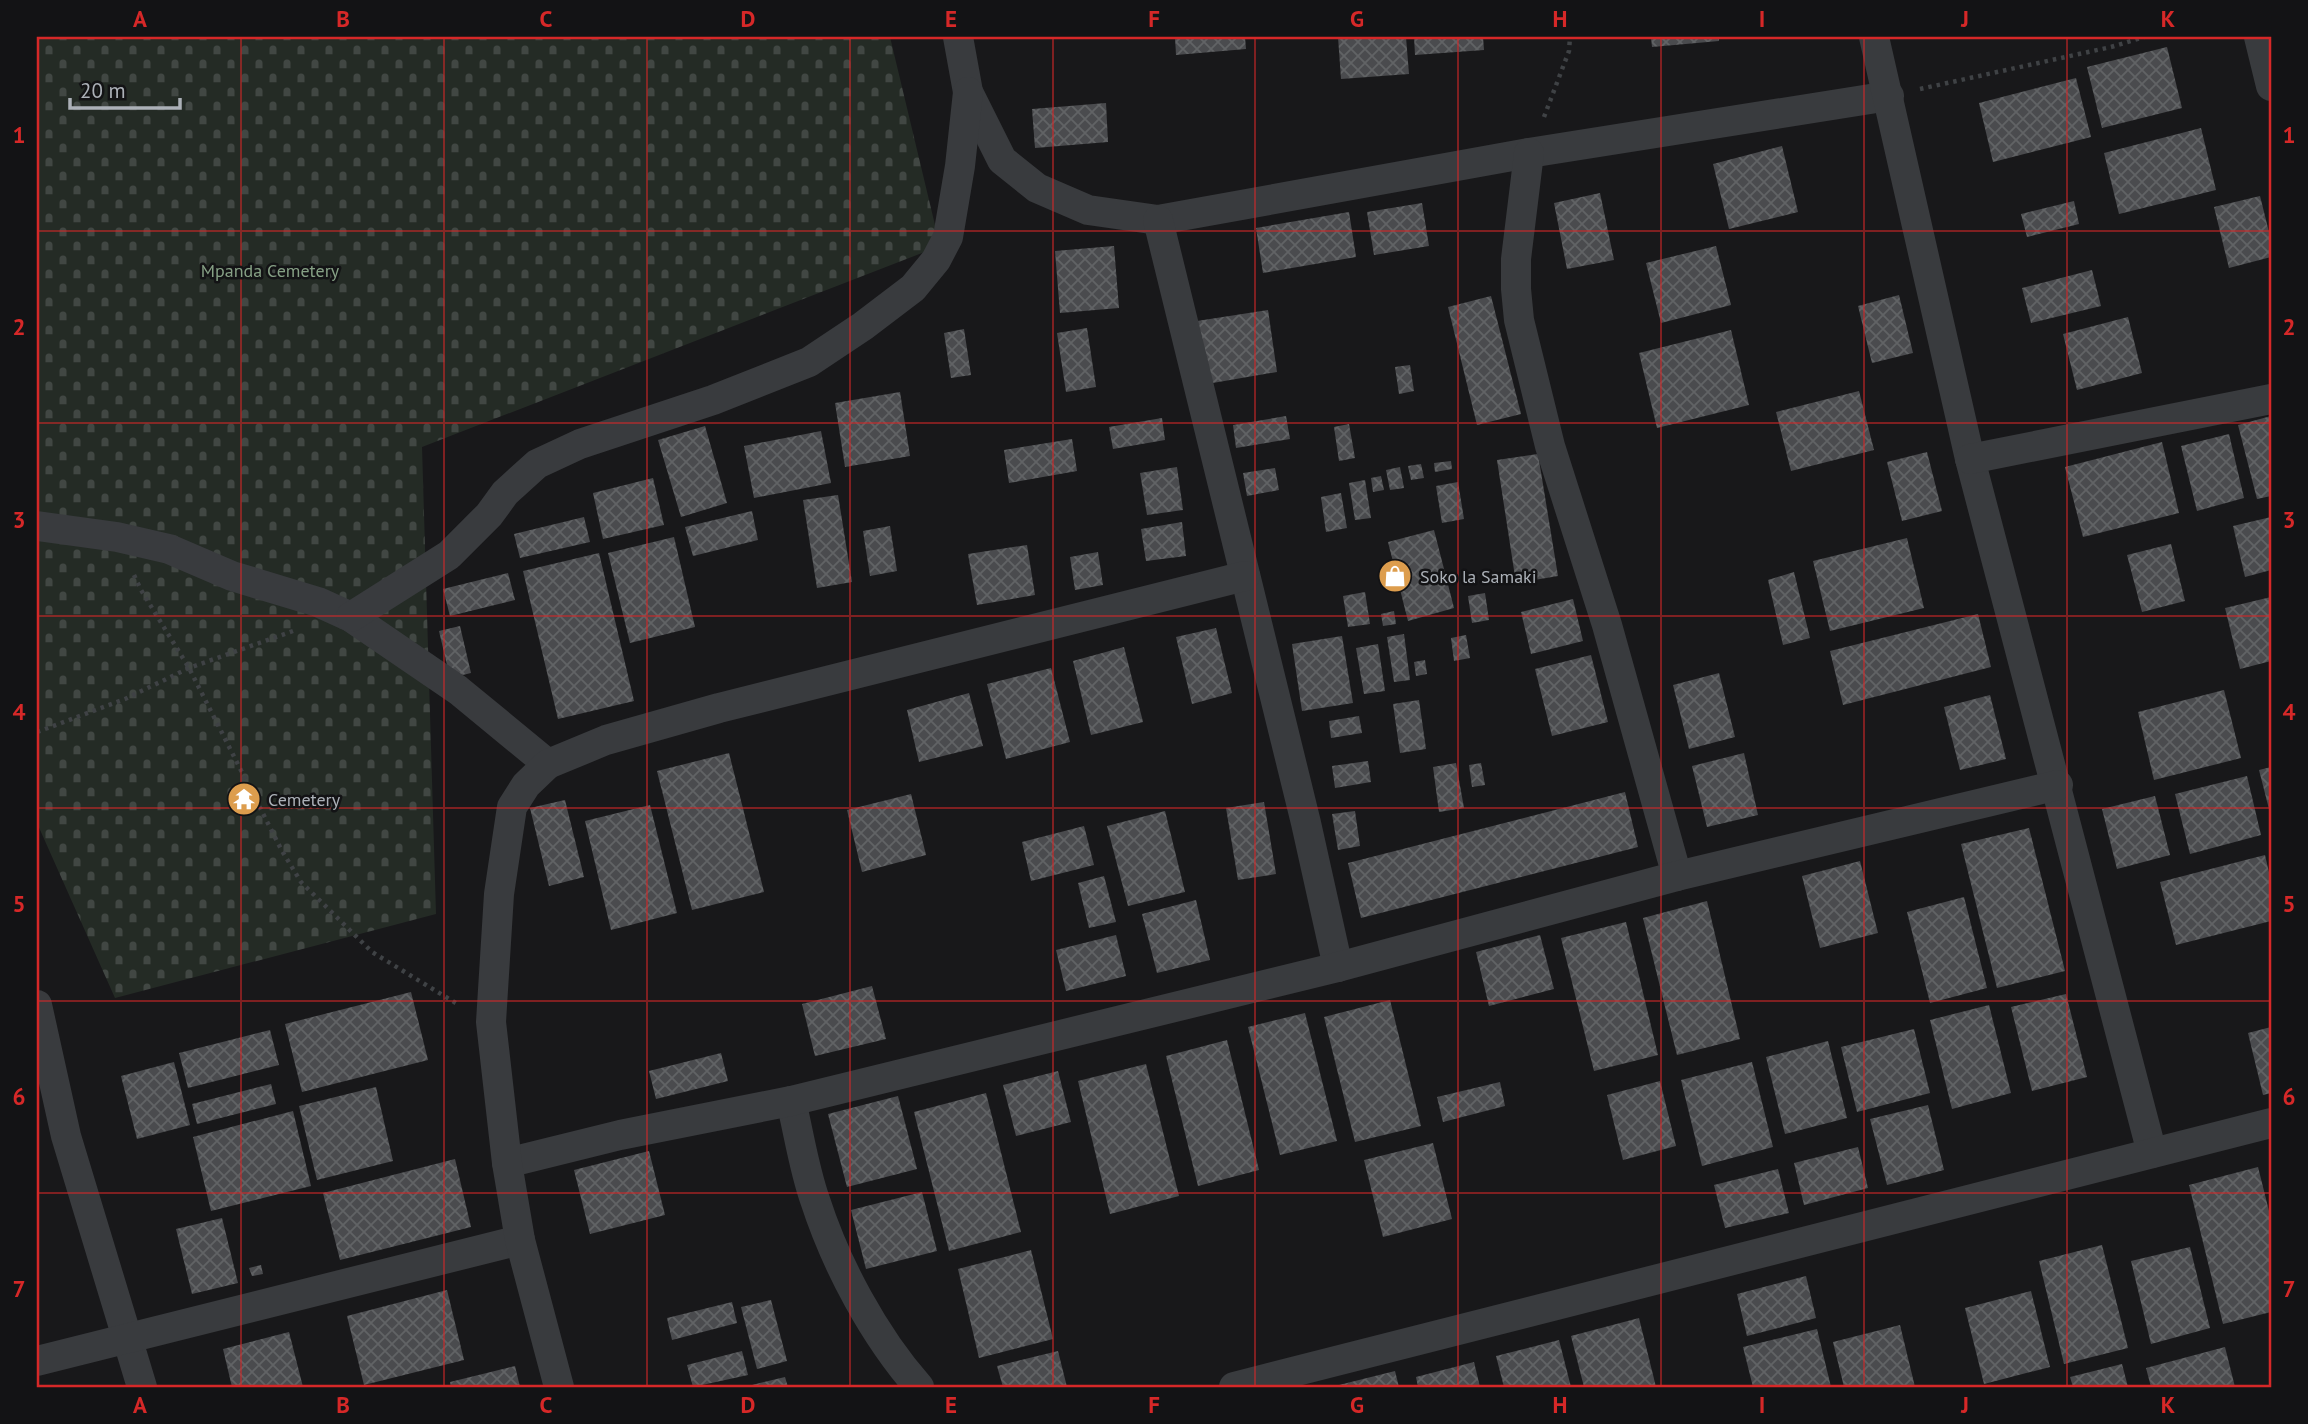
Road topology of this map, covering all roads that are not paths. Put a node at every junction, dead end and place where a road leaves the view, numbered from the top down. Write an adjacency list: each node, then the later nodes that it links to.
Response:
1 (958, 37): 5 (street)
2 (1874, 37): 6 (street)
3 (2259, 37): 4 (street)
4 (2271, 86)
5 (968, 92): 8 (street); 13 (street)
6 (1889, 96): 7 (street); 10 (street)
7 (1530, 153): 8 (street); 16 (street)
8 (1158, 220): 12 (street)
9 (2271, 400): 10 (street)
10 (1970, 459): 15 (street)
11 (37, 526): 13 (street)
12 (1245, 576): 14 (street); 17 (street)
13 (351, 617): 14 (street)
14 (548, 764): 22 (street)
15 (2057, 785): 16 (street); 21 (street)
16 (1677, 876): 17 (street)
17 (1338, 967): 19 (street)
18 (37, 1005): 24 (street)
19 (791, 1101): 22 (street); 28 (street)
20 (2271, 1123): 21 (street)
21 (2152, 1153): 29 (street)
22 (507, 1163): 23 (street)
23 (520, 1240): 24 (street); 27 (street)
24 (128, 1339): 25 (street); 26 (street)
25 (37, 1361)
26 (142, 1387)
27 (559, 1387)
28 (919, 1387)
29 (1234, 1387)

